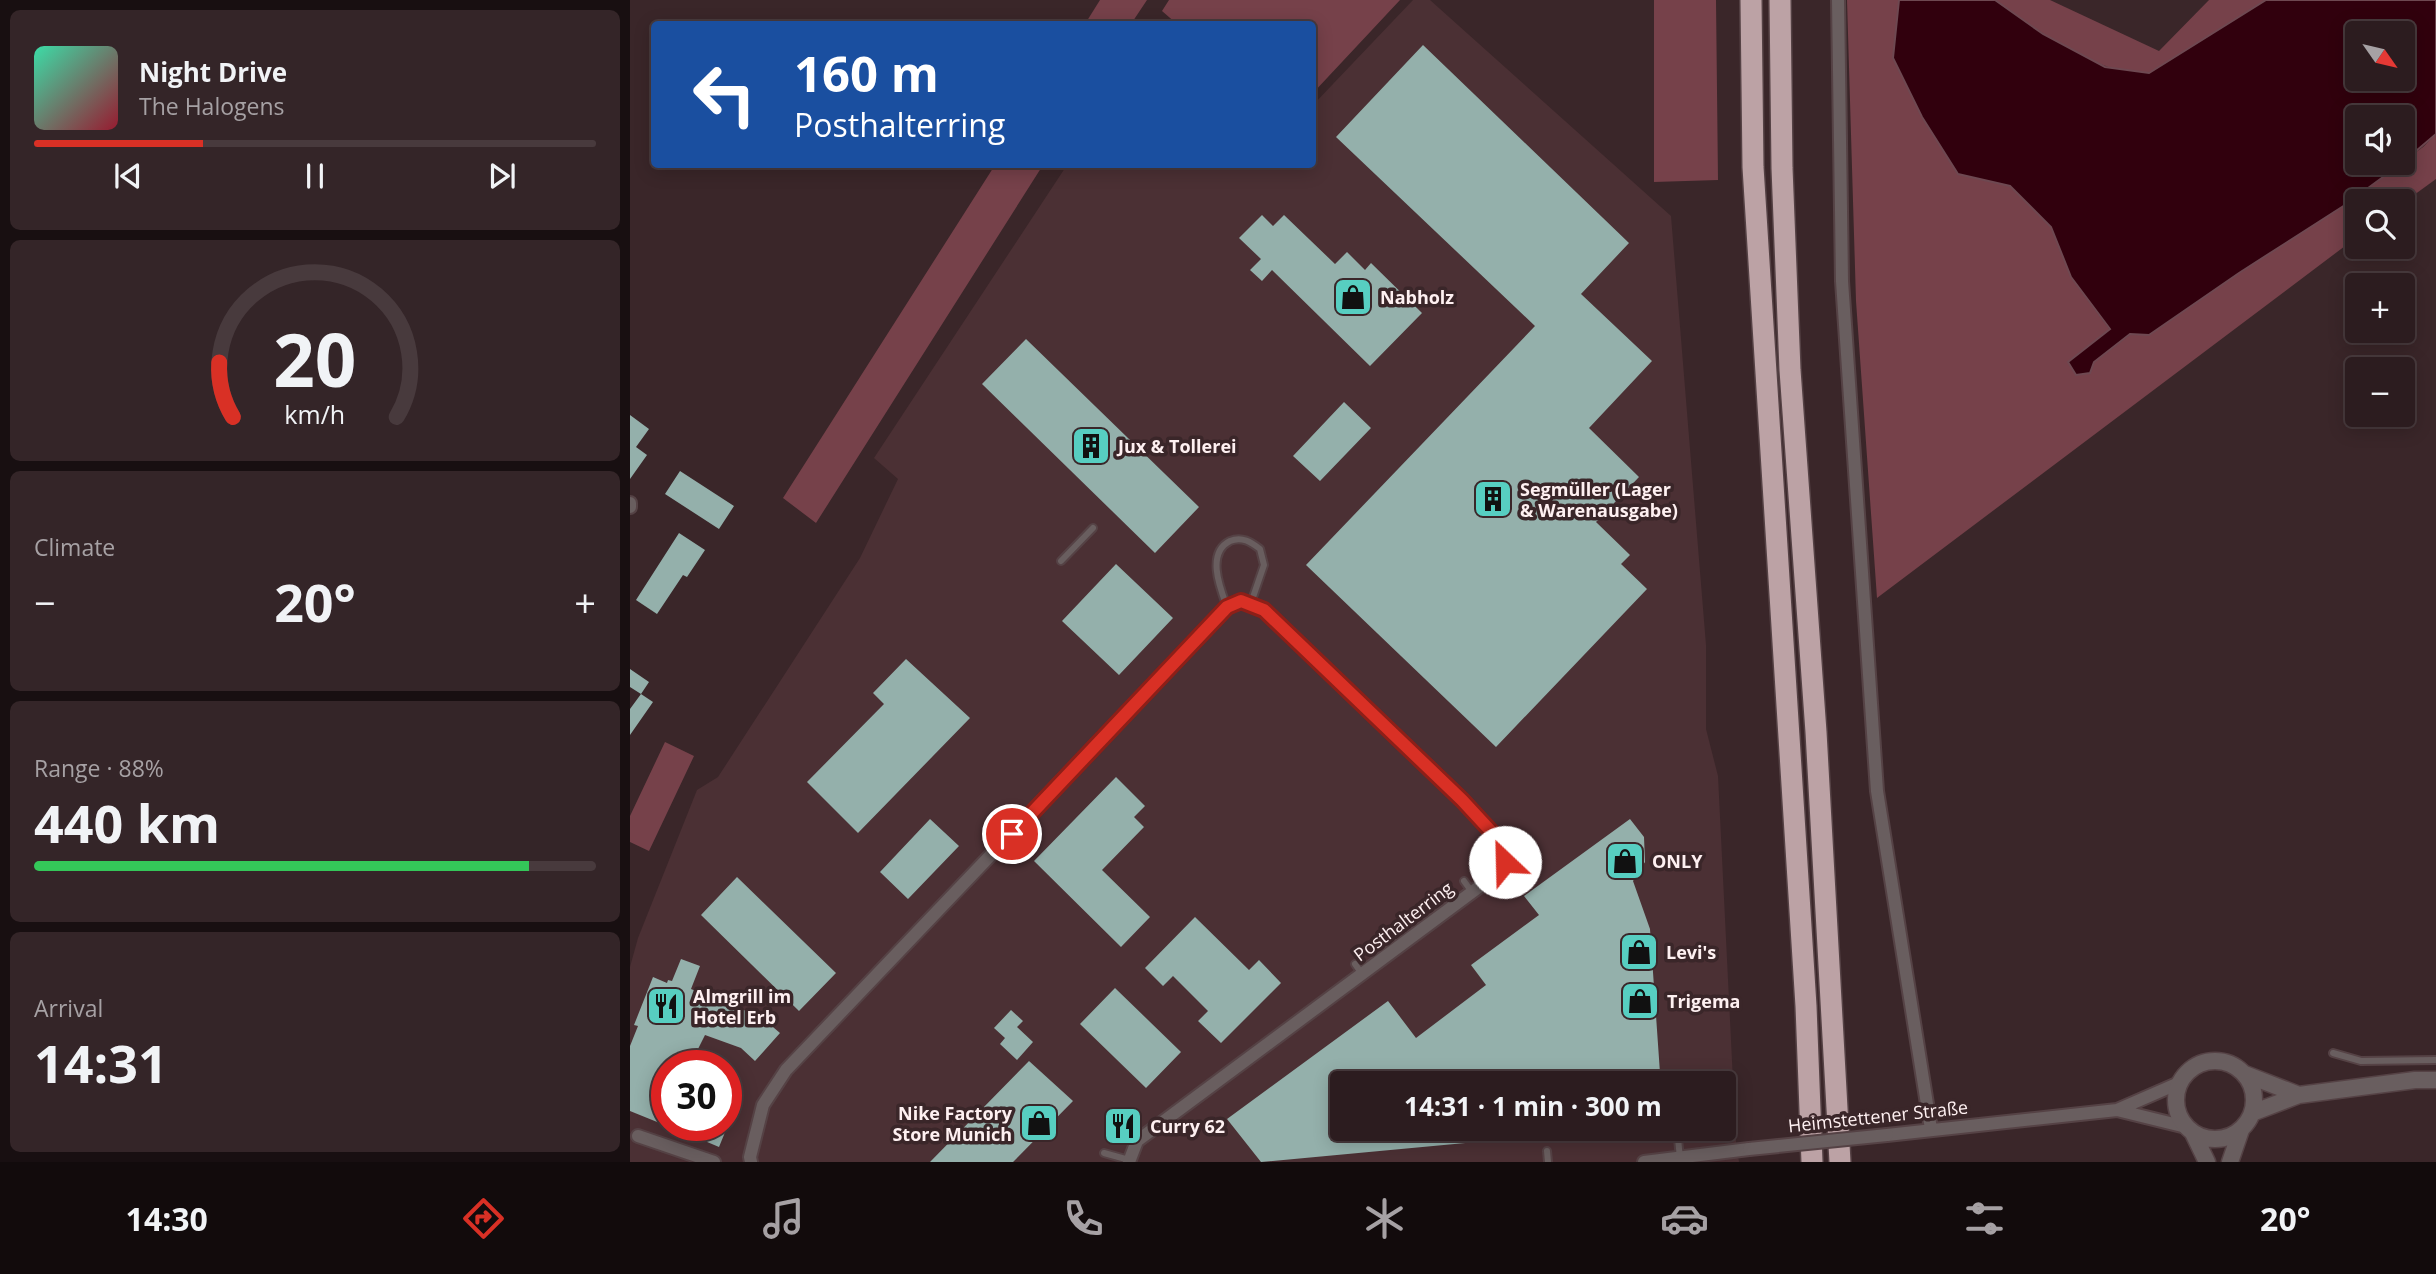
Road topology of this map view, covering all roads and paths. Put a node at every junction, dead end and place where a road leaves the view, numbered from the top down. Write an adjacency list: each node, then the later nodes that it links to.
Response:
1 (1751, 0): 30 (highway)
2 (1780, 0): 31 (highway)
3 (1838, 0): 16 (street)
4 (1093, 528): 5 (lane)
5 (1061, 561)
6 (1251, 603): 7 (street); 7 (lane); 25 (street, Posthalterring)
7 (1227, 607): 27 (street)
8 (2333, 1053): 9 (lane)
9 (2436, 1060)
10 (2245, 1074): 12 (street, Heimstettener Straße); 13 (street, Heimstettener Straße); 15 (street)
11 (2436, 1080): 13 (street, Heimstettener Straße)
12 (2179, 1083): 14 (street, Heimstettener Straße); 17 (street)
13 (2299, 1095): 15 (street, Heimstettener Straße)
14 (2116, 1110): 16 (street, Heimstettener Straße); 17 (street, Heimstettener Straße)
15 (2252, 1113): 18 (street)
16 (1931, 1129): 23 (street, Heimstettener Straße, bridge)
17 (2189, 1130): 18 (street, Heimstettener Straße); 32 (street)
18 (2241, 1130): 33 (street)
19 (638, 1136): 26 (street)
20 (1678, 1141): 24 (lane)
21 (1547, 1150): 28 (lane)
22 (1104, 1153): 25 (lane)
23 (1700, 1158): 24 (street, Heimstettener Straße)
24 (1680, 1160): 29 (street, Heimstettener Straße)
25 (1131, 1161)
26 (714, 1162)
27 (751, 1162)
28 (1548, 1162)
29 (1644, 1162)
30 (1812, 1162)
31 (1840, 1162)
32 (2207, 1162)
33 (2230, 1162)

